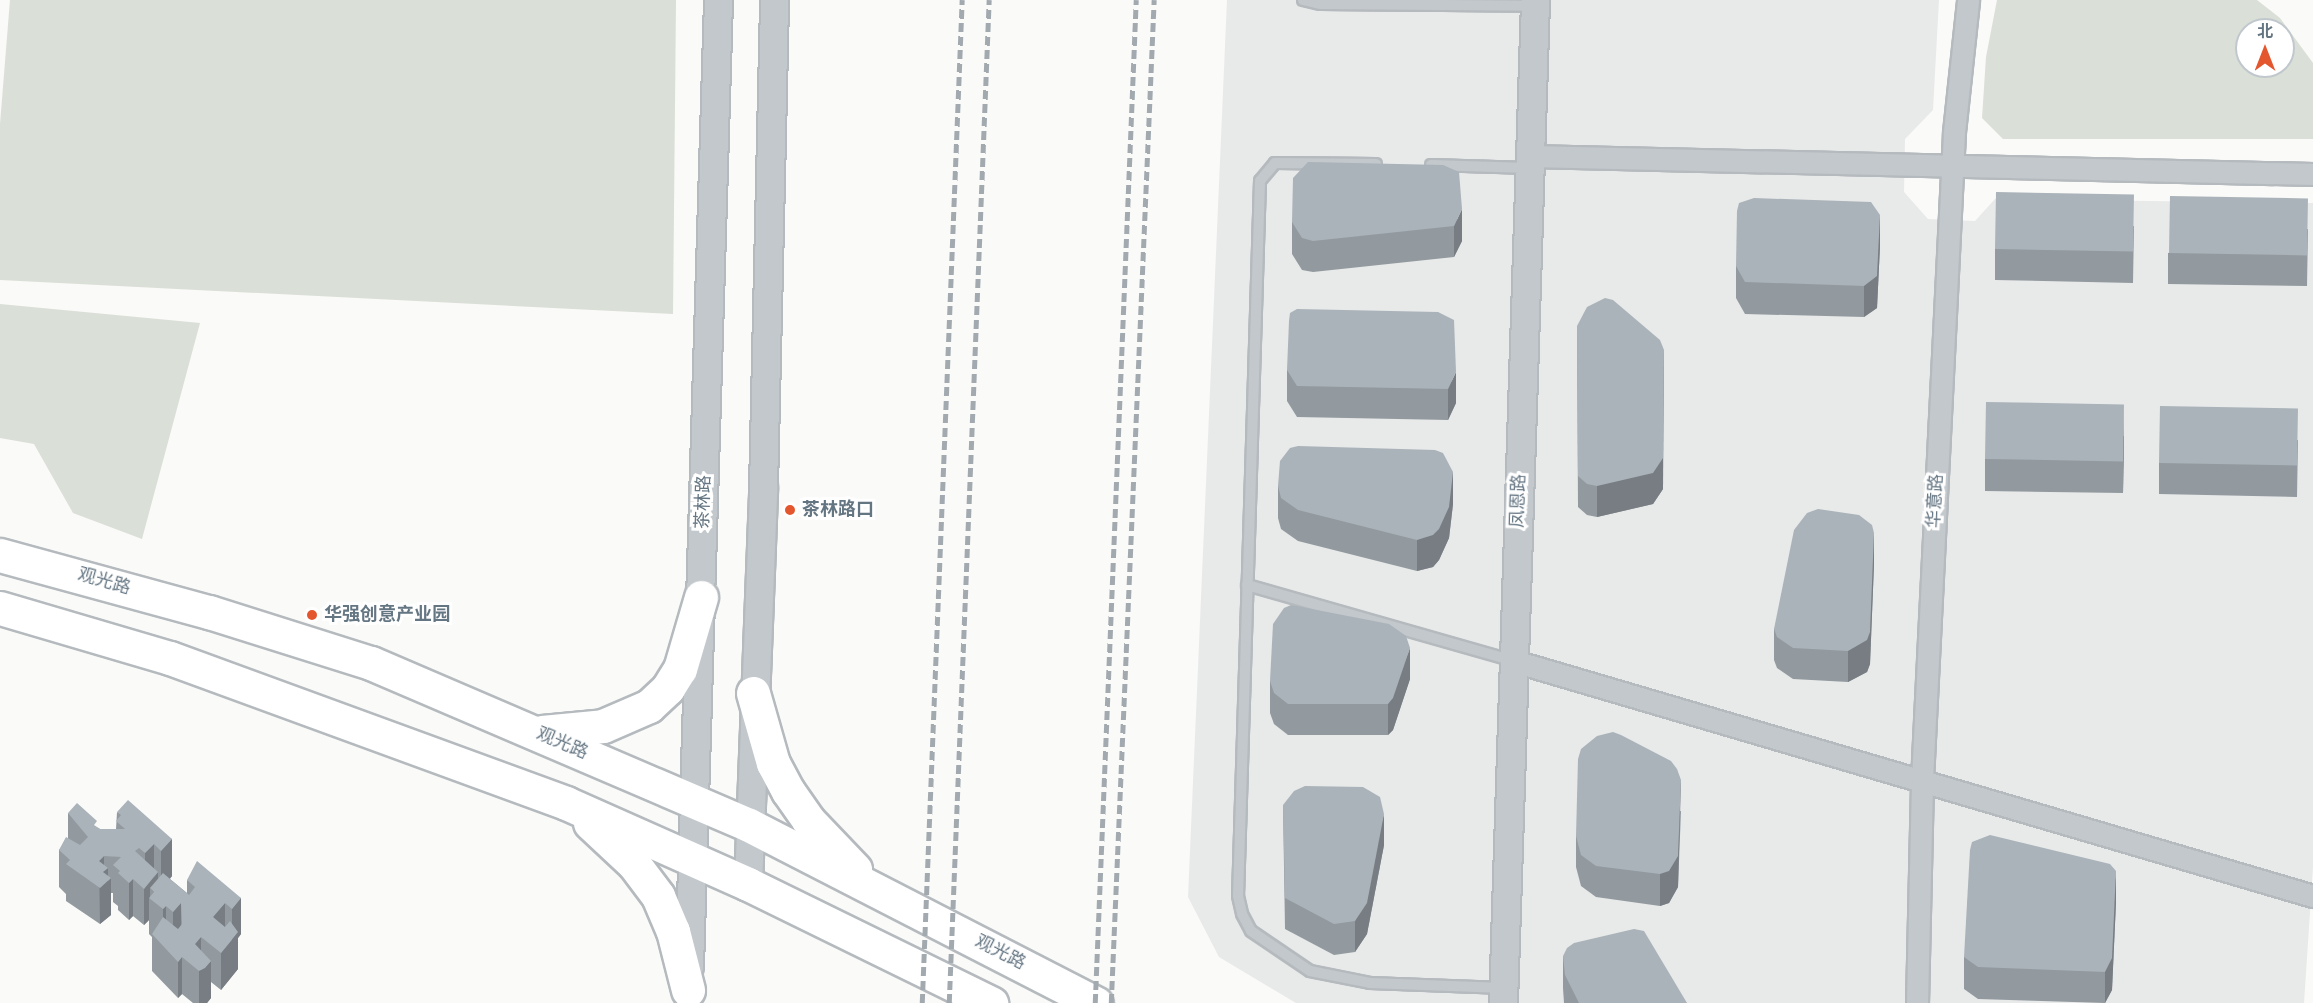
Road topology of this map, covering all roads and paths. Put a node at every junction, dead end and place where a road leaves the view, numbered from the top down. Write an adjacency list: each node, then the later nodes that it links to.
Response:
1 (718, 0): 13 (street, 茶林路)
2 (774, 0): 16 (street)
3 (1303, 0): 5 (lane)
4 (1968, 0): 9 (street, 华意路)
5 (1535, 3): 6 (street, 凤恩路)
6 (1530, 162): 8 (lane); 9 (street); 15 (street, 凤恩路)
7 (1391, 164): 12 (lane)
8 (1414, 165)
9 (1953, 168): 10 (street); 18 (street, 华意路)
10 (2313, 174)
11 (0, 555): 17 (main road, 观光路)
12 (1247, 585): 15 (lane); 26 (lane)
13 (701, 597): 17 (main road); 19 (street, 茶林路)
14 (0, 608): 20 (main road)
15 (1514, 661): 18 (street); 26 (street, 凤恩路)
16 (753, 693): 21 (street); 24 (main road)
17 (534, 732): 19 (main road, 观光路)
18 (1922, 780): 25 (street); 30 (street, 华意路)
19 (694, 799): 21 (main road, 观光路); 22 (street, 茶林路)
20 (566, 803): 22 (main road); 27 (main road)
21 (749, 825): 23 (street); 24 (main road, 观光路)
22 (692, 857): 23 (main road); 27 (street, 茶林路)
23 (748, 884): 28 (main road)
24 (886, 895): 29 (main road, 观光路)
25 (2313, 896)
26 (1503, 995)
27 (688, 997)
28 (992, 1003)
29 (1096, 1003)
30 (1917, 1003)

